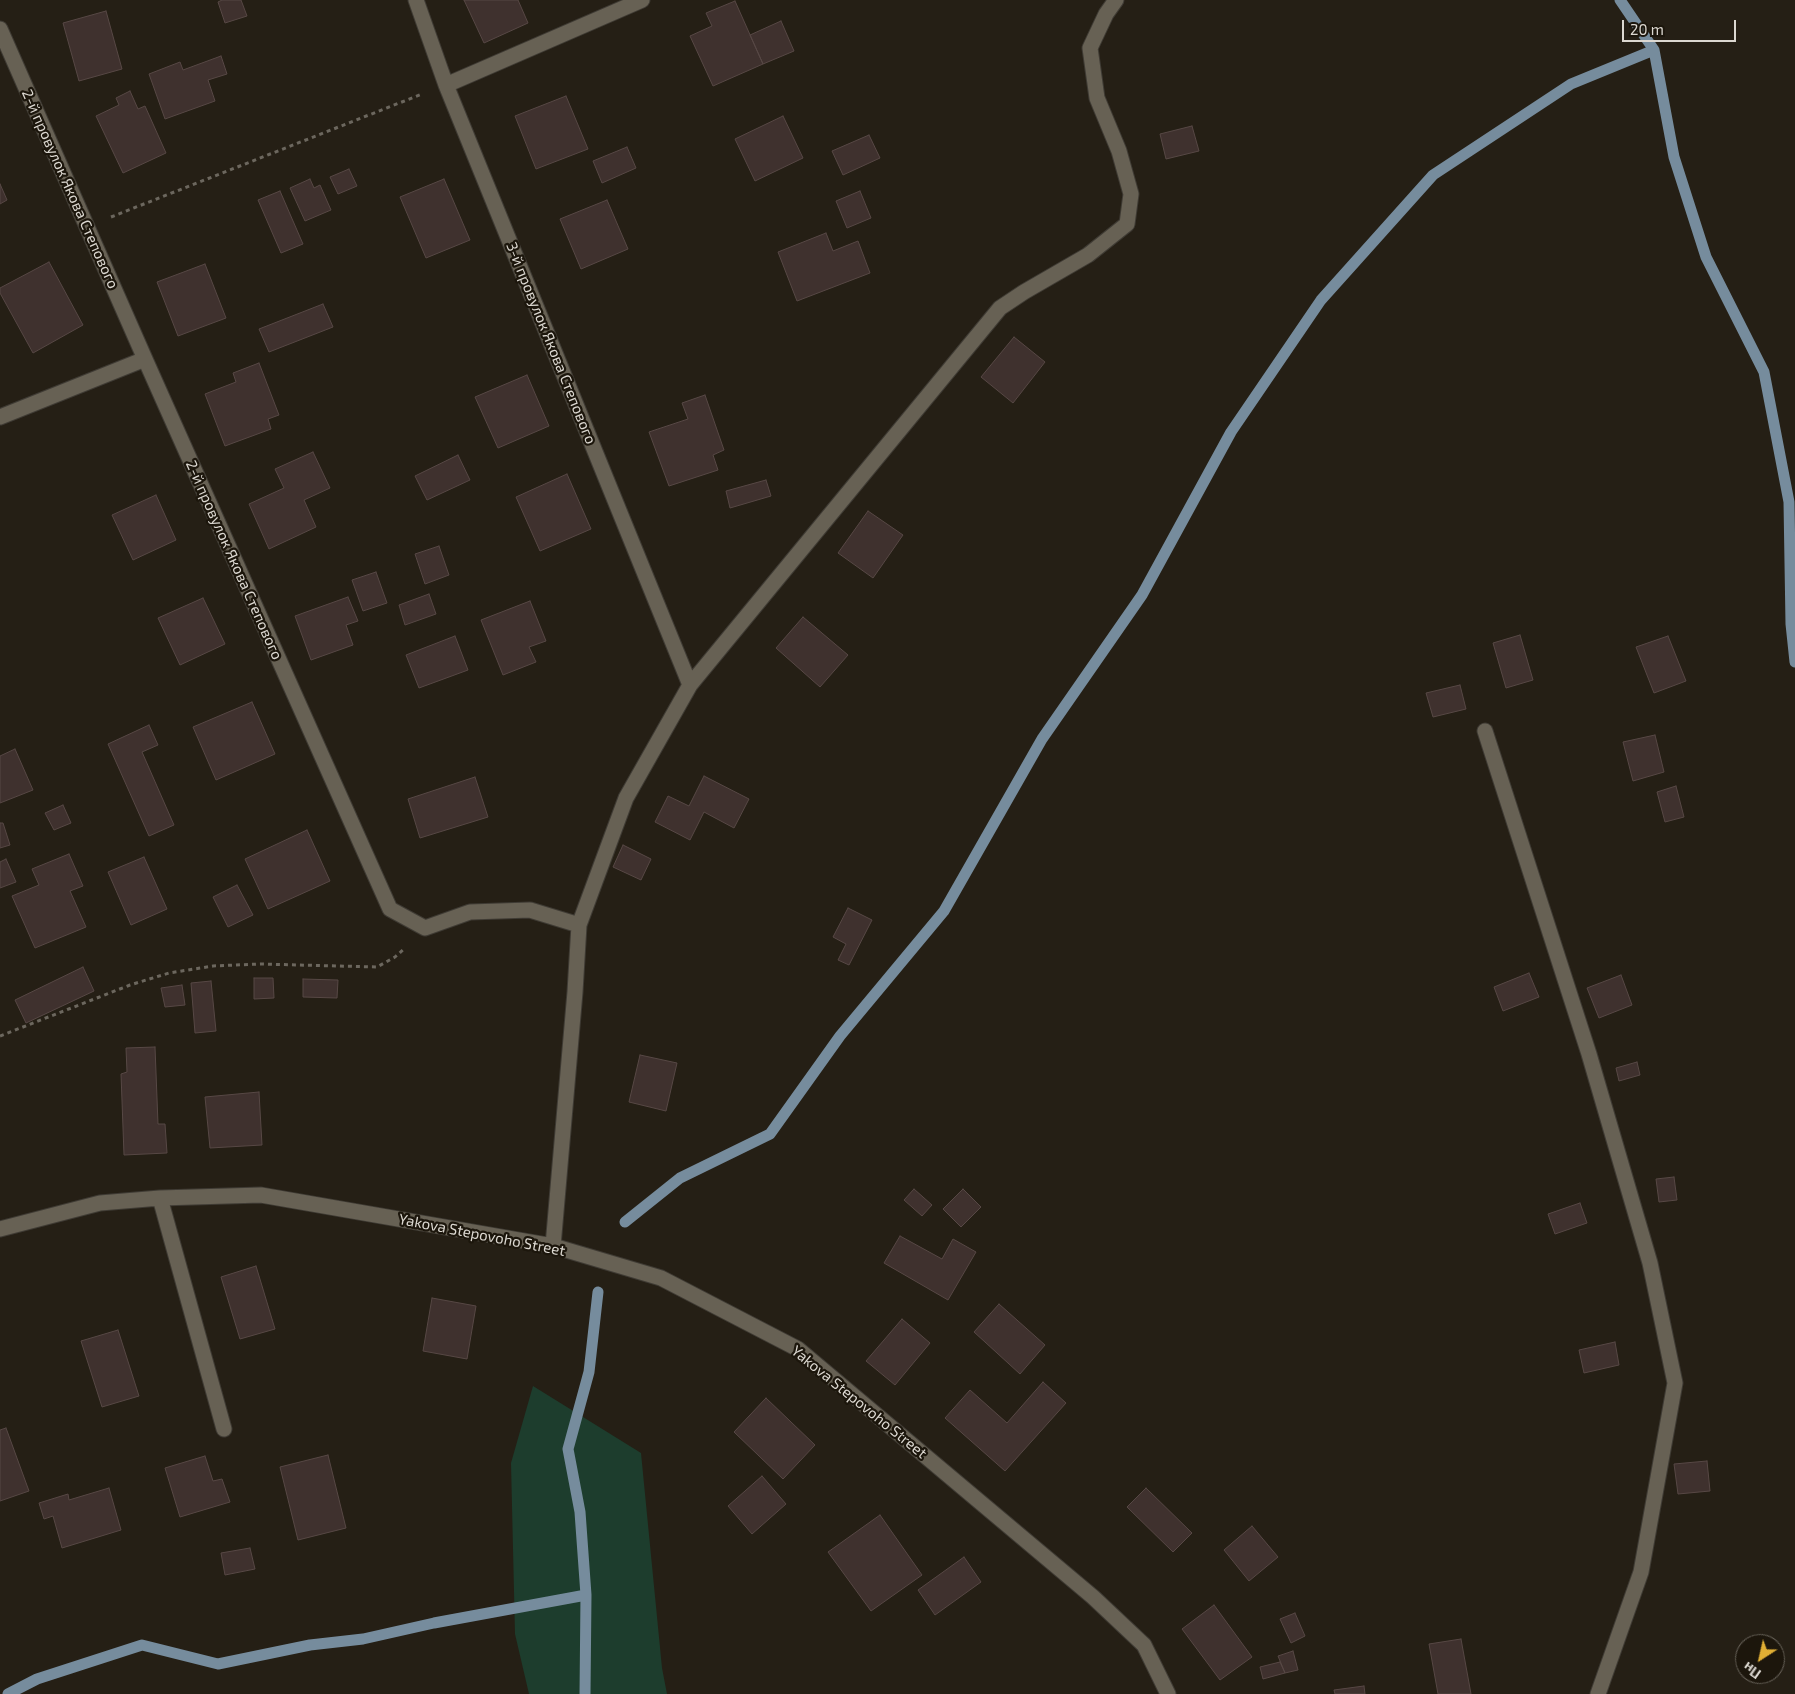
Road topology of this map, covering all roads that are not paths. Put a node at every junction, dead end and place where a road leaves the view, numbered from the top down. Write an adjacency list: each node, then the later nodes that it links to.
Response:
1 (416, 0): 5 (street, 3-й провулок Якова Степового)
2 (642, 0): 5 (street)
3 (1116, 0): 8 (street)
4 (0, 28): 6 (street, 2-й провулок Якова Степового)
5 (446, 85): 8 (street, 3-й провулок Якова Степового)
6 (145, 359): 7 (street); 10 (street, 2-й провулок Якова Степового)
7 (0, 417)
8 (690, 685): 10 (street)
9 (1484, 731): 16 (street)
10 (579, 925): 13 (street)
11 (160, 1198): 12 (street, Yakova Stepovoho Street); 13 (street, Yakova Stepovoho Street); 14 (street)
12 (0, 1229)
13 (553, 1246): 15 (street, Yakova Stepovoho Street)
14 (224, 1429)
15 (1168, 1694)
16 (1598, 1694)

